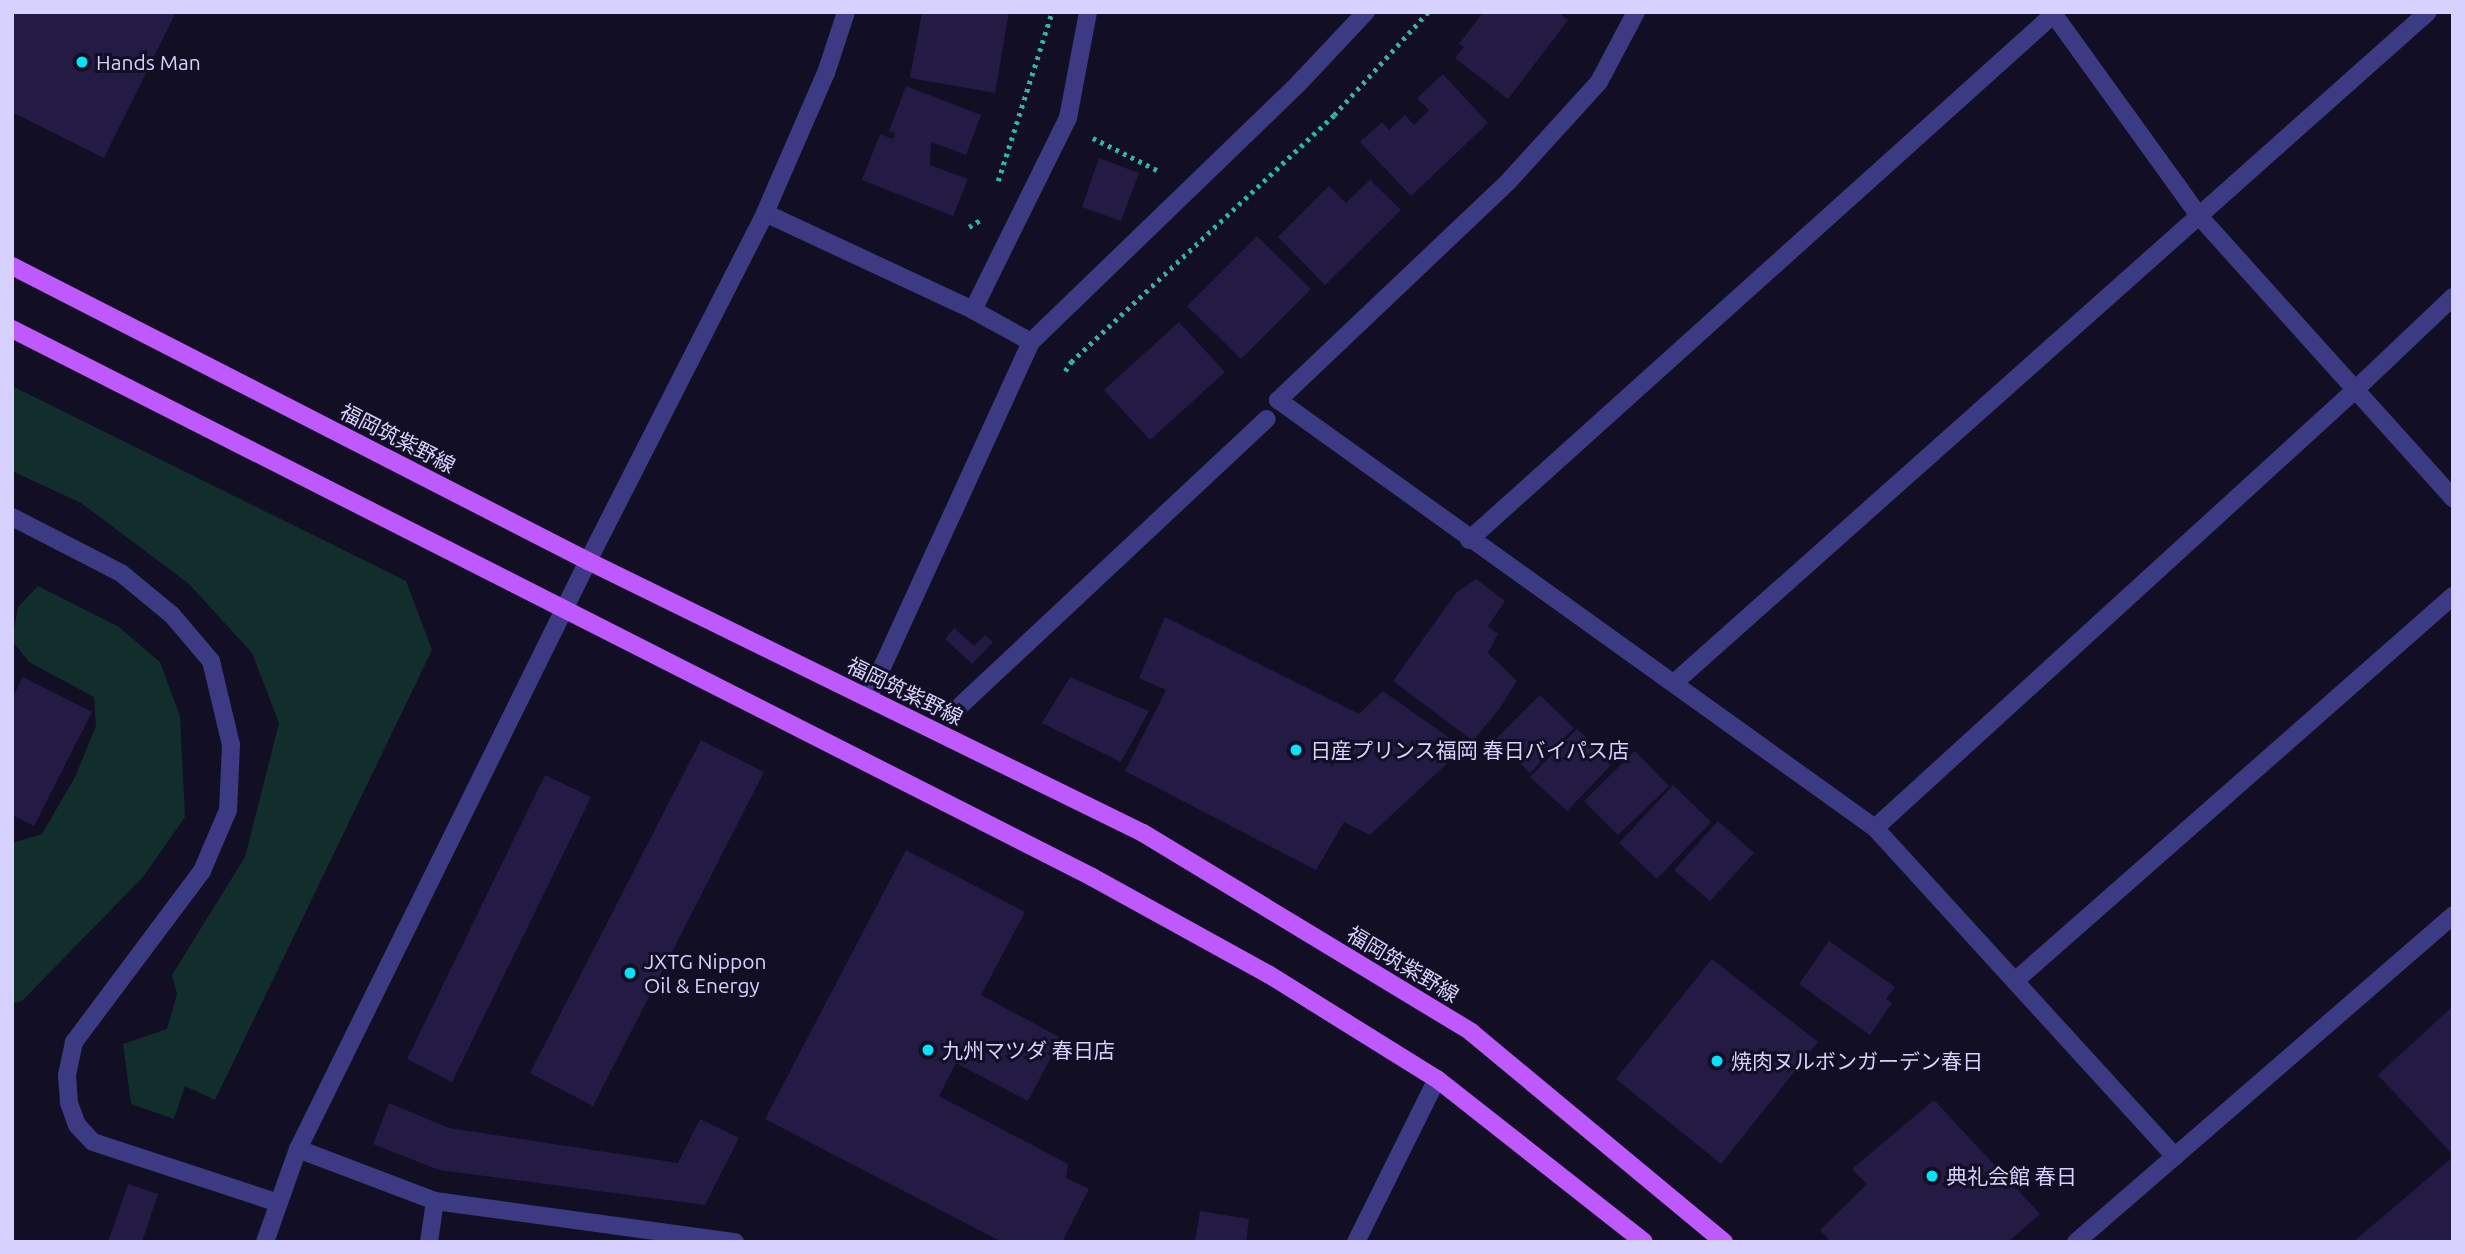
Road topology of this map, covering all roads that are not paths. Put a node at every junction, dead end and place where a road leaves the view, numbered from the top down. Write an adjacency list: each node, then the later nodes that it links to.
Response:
1 (846, 12): 7 (street)
2 (1088, 12): 11 (street)
3 (1366, 12): 13 (street)
4 (1636, 12): 18 (street)
5 (2428, 12): 8 (street)
6 (2054, 13): 8 (street); 18 (street)
7 (765, 213): 11 (street); 19 (street)
8 (2199, 216): 14 (street); 22 (street)
9 (12, 266): 19 (main road, 福岡筑紫野線)
10 (2453, 297): 14 (street)
11 (973, 310): 13 (street)
12 (12, 328): 21 (main road)
13 (1031, 342): 23 (street)
14 (2355, 390): 16 (street); 25 (street)
15 (1267, 419): 24 (street)
16 (2453, 498)
17 (12, 517): 32 (street)
18 (1469, 540): 22 (street)
19 (588, 561): 21 (street); 23 (main road, 福岡筑紫野線)
20 (2453, 596): 27 (street)
21 (564, 611): 28 (main road); 29 (street)
22 (1674, 683): 25 (street)
23 (868, 698): 38 (main road, 福岡筑紫野線)
24 (960, 706)
25 (1875, 828): 27 (street)
26 (2453, 915): 30 (street)
27 (2015, 981): 30 (street)
28 (1437, 1079): 36 (street); 37 (main road)
29 (298, 1149): 31 (street); 32 (street)
30 (2175, 1156): 39 (street)
31 (435, 1201): 34 (street); 35 (street)
32 (278, 1203): 33 (street)
33 (265, 1242)
34 (429, 1242)
35 (735, 1242)
36 (1356, 1242)
37 (1644, 1242)
38 (1724, 1242)
39 (2076, 1242)

